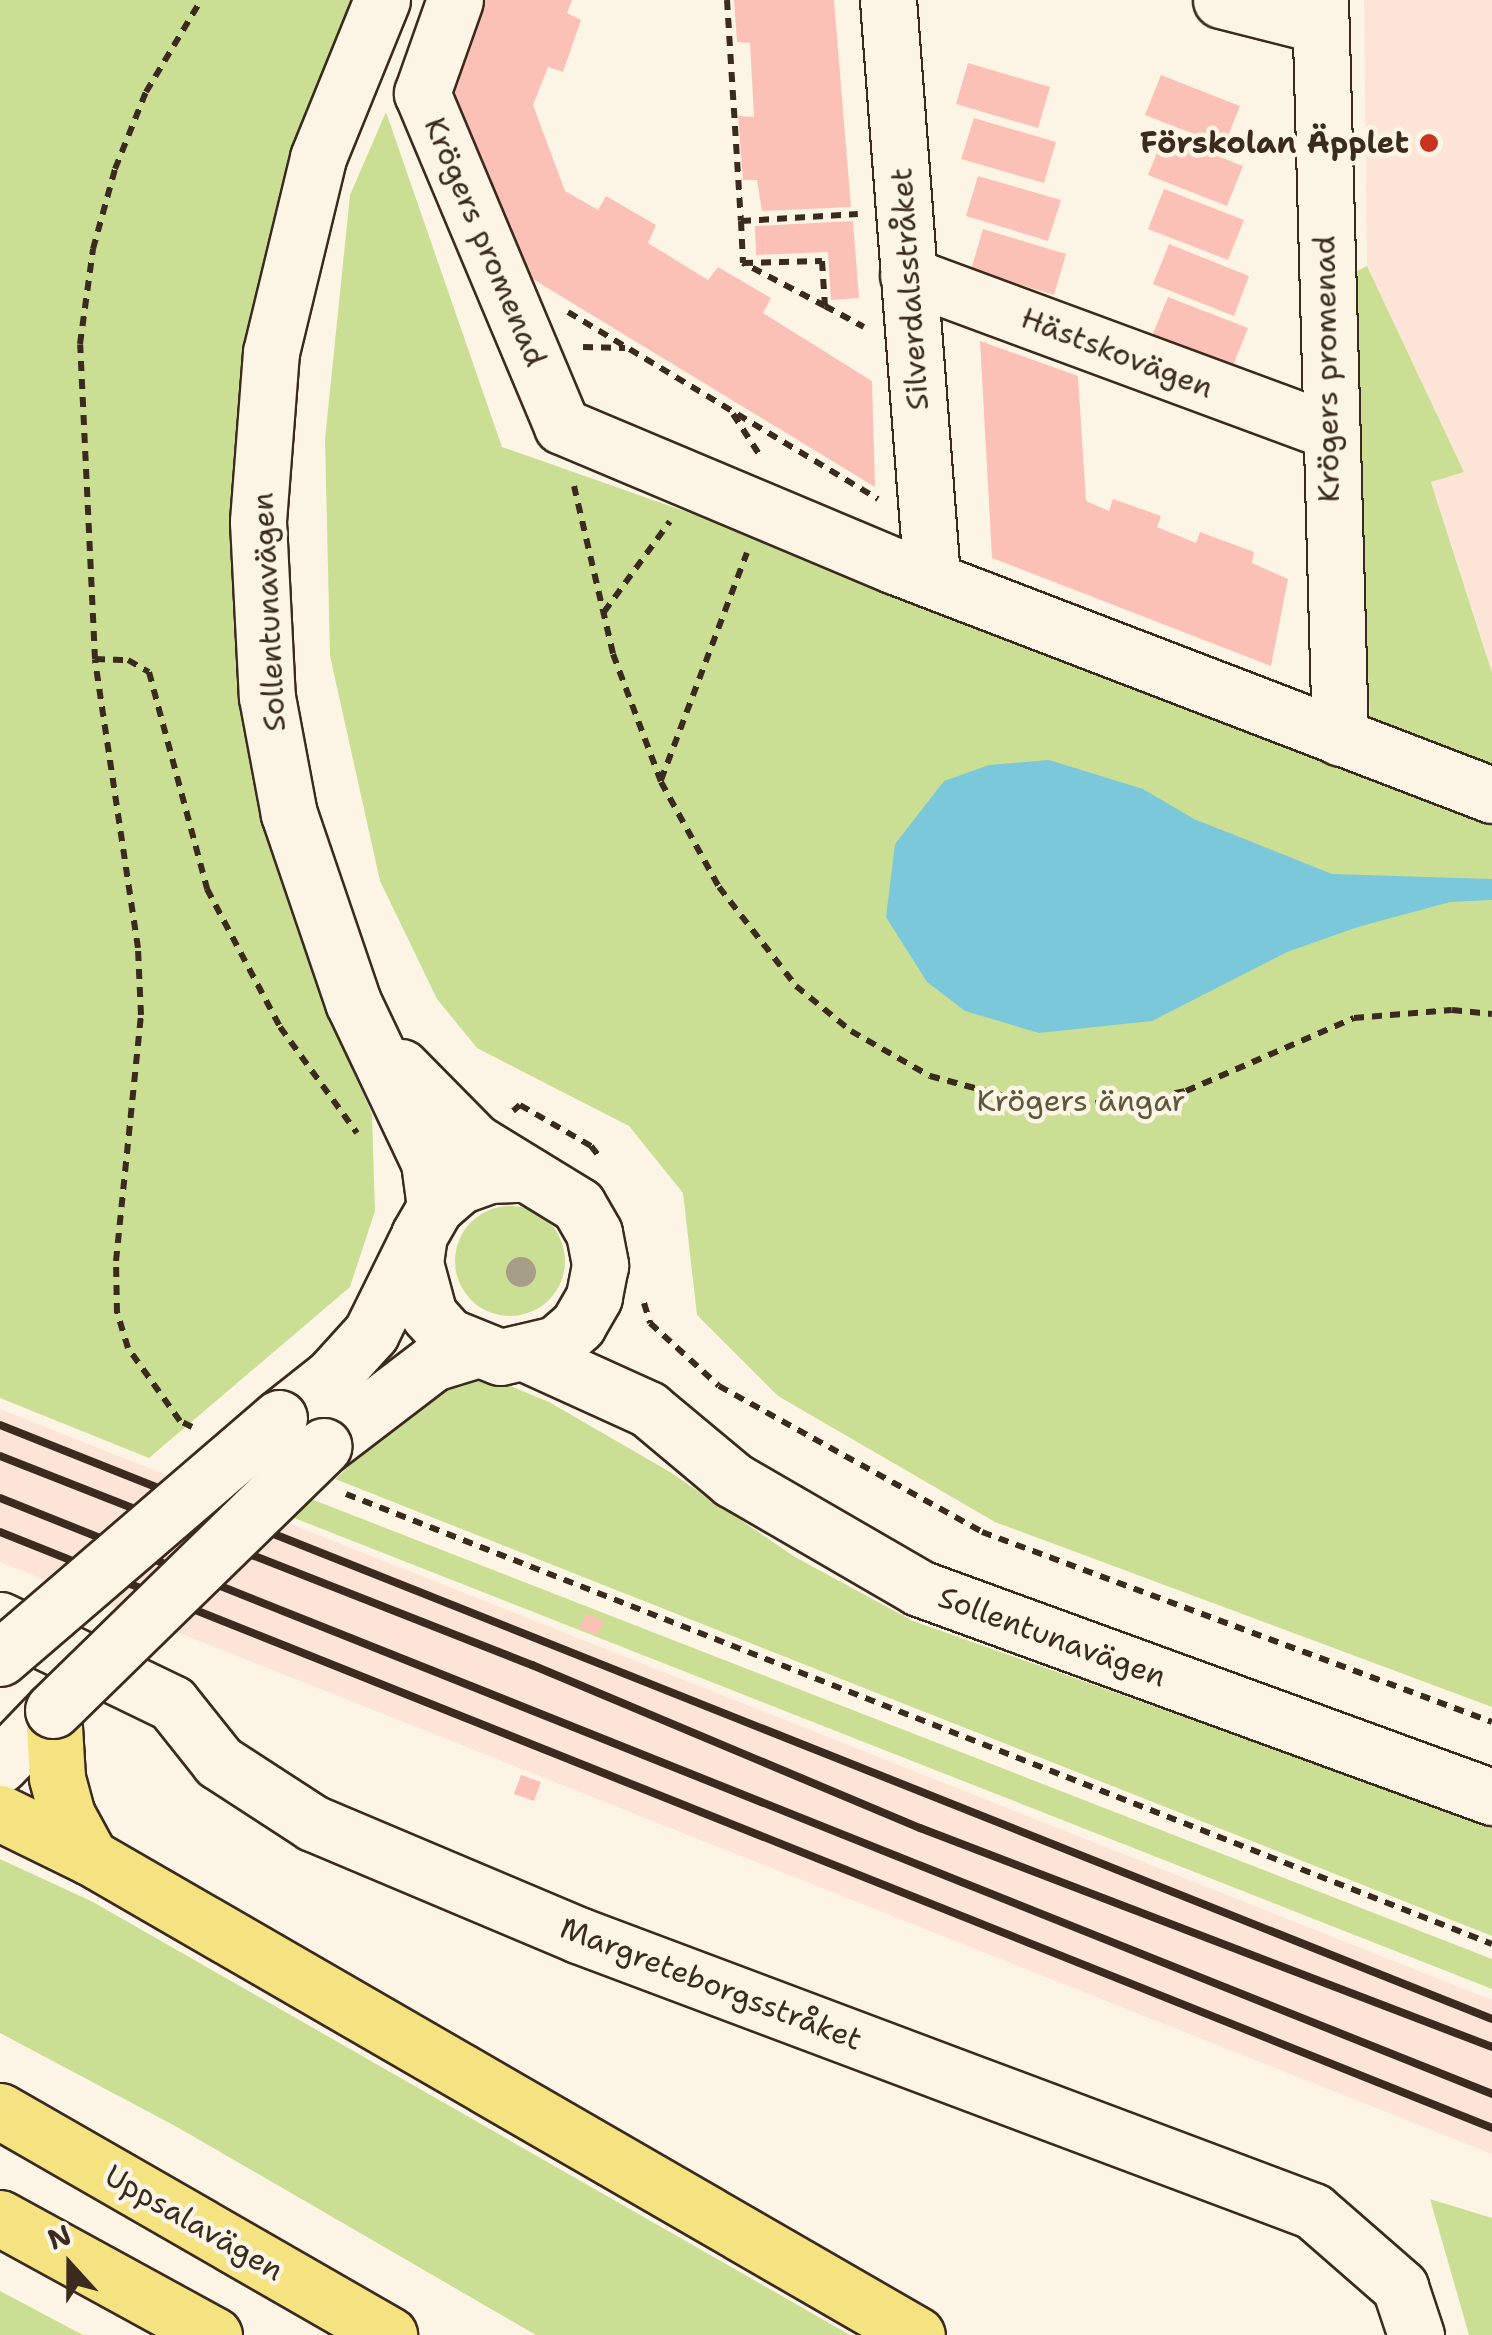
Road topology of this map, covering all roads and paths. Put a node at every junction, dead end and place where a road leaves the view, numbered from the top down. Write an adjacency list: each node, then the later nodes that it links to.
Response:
1 (382, 0): 25 (street, Sollentunavägen)
2 (455, 0): 14 (street, Krögers promenad)
3 (727, 0): 8 (path)
4 (888, 0): 10 (street, Silverdalsstråket)
5 (1221, 0): 6 (street)
6 (1320, 12): 15 (street, Krögers promenad)
7 (872, 213): 8 (path)
8 (740, 220): 9 (path)
9 (743, 264): 11 (path); 11 (path)
10 (908, 275): 15 (street, Hästskovägen); 18 (street, Silverdalsstråket)
11 (825, 306): 13 (path)
12 (560, 307): 18 (path)
13 (880, 336)
14 (562, 426): 16 (street); 19 (path)
15 (1327, 430): 21 (street, Krögers promenad)
16 (698, 483): 17 (street); 19 (path)
17 (763, 510): 18 (street); 22 (path)
18 (914, 572): 21 (street)
19 (603, 613): 22 (path)
20 (96, 659): 27 (path)
21 (1340, 738): 23 (street)
22 (661, 782): 24 (path)
23 (1492, 795)
24 (1492, 1014)
25 (378, 1043): 28 (street, Sollentunavägen); 30 (street, Sollentunavägen)
26 (511, 1113): 29 (path)
27 (369, 1149)
28 (522, 1174): 30 (street); 31 (street, Sollentunavägen)
29 (613, 1176)
30 (427, 1221): 32 (street, Sollentunavägen); 35 (street)
31 (617, 1294): 33 (street); 34 (street, Sollentunavägen); 39 (path)
32 (472, 1351): 33 (street, Sollentunavägen); 35 (street)
33 (529, 1355): 34 (street, Sollentunavägen)
34 (648, 1408): 41 (street, Sollentunavägen)
35 (302, 1432): 37 (street, bridge); 38 (street, bridge)
36 (0, 1620): 49 (street, Margreteborgsstråket)
37 (0, 1658)
38 (53, 1710): 40 (street); 43 (highway)
39 (1492, 1722)
40 (0, 1765)
41 (1492, 1798)
42 (0, 1814): 43 (highway)
43 (90, 1857): 48 (highway)
44 (0, 2111): 47 (highway, Uppsalavägen)
45 (0, 2218): 46 (highway)
46 (214, 2335)
47 (388, 2335)
48 (917, 2335)
49 (1416, 2335)

